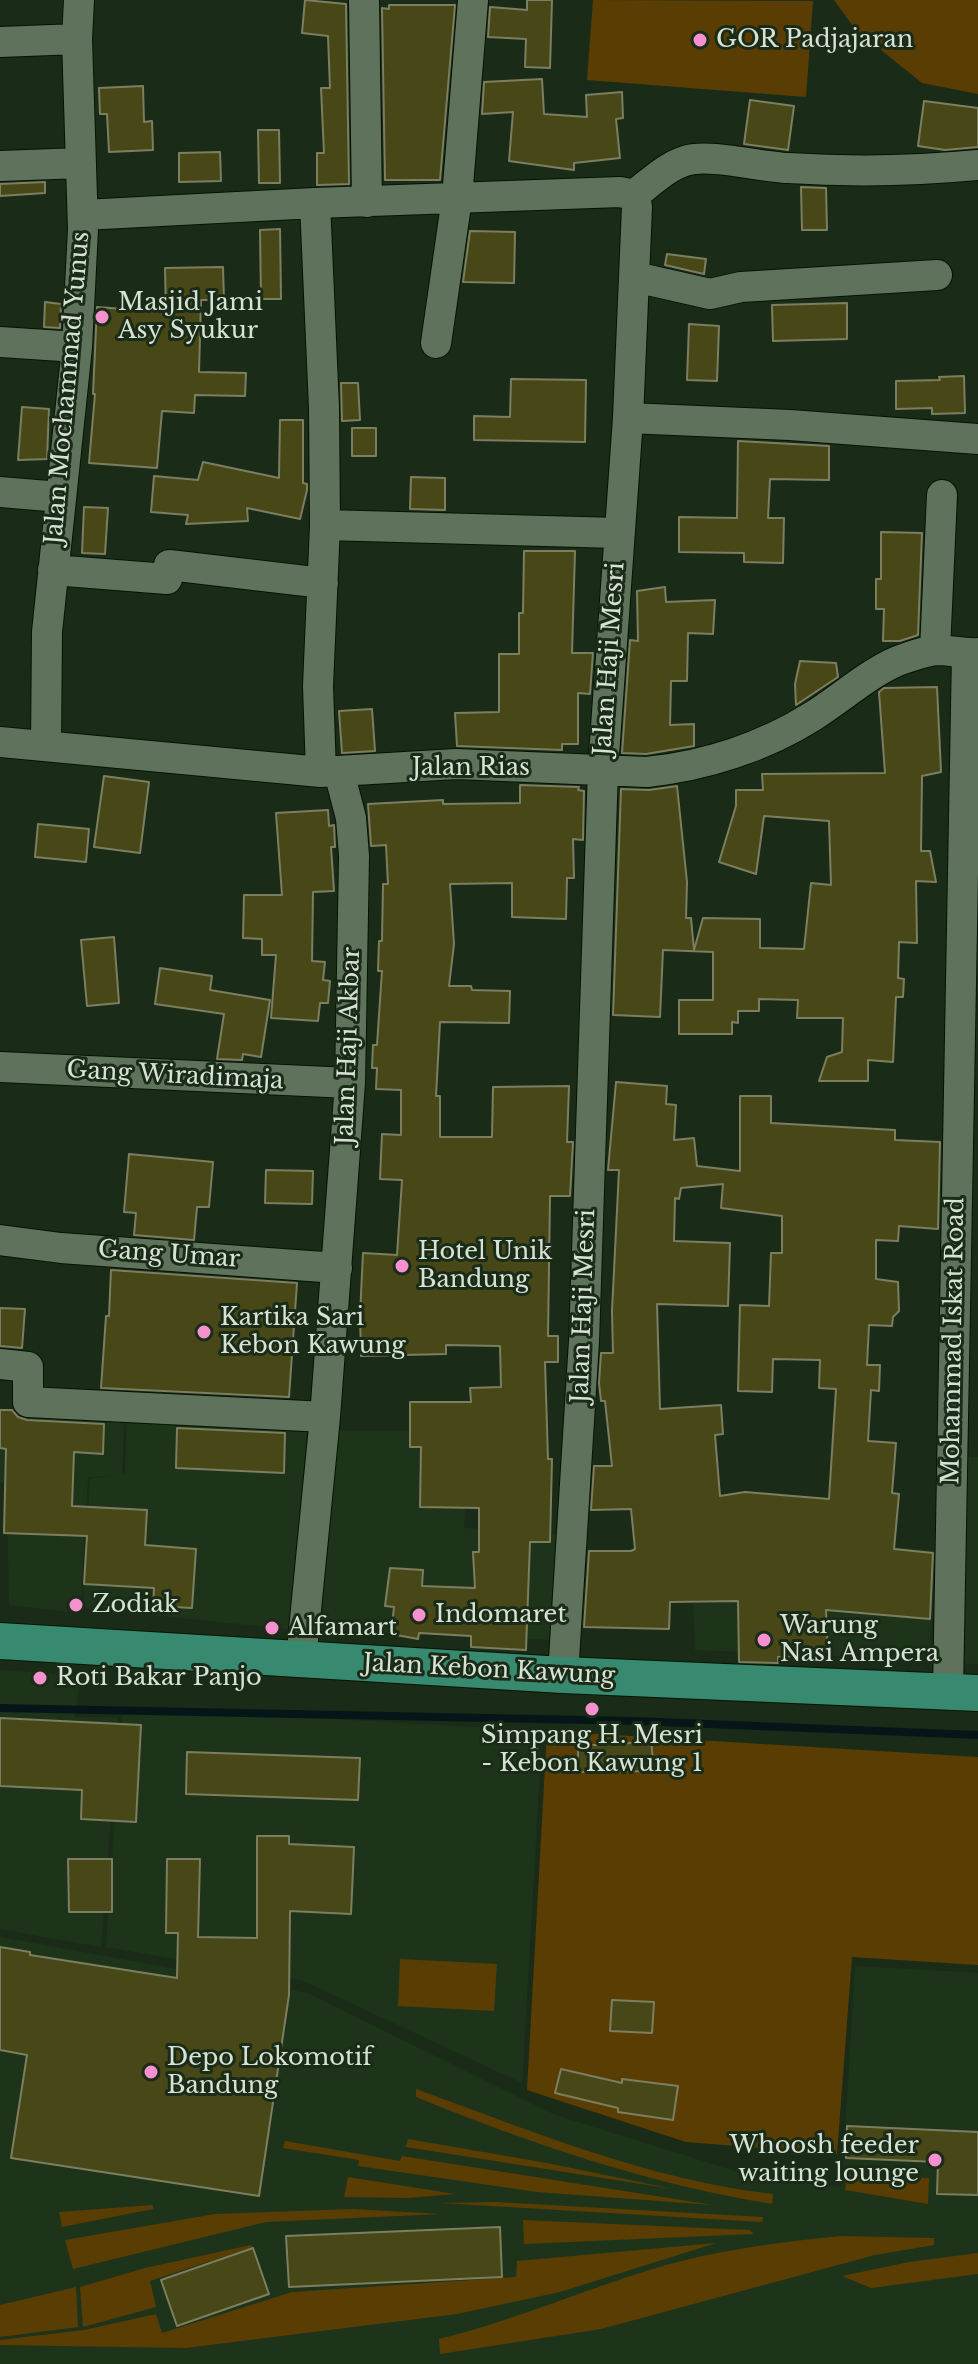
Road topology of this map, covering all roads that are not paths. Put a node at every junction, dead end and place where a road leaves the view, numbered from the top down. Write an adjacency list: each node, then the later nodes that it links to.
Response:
1 (79, 0): 4 (street, Jalan Mochammad Yunus)
2 (364, 0): 11 (street)
3 (466, 1): 10 (street)
4 (77, 39): 5 (street); 6 (street, Jalan Mochammad Yunus)
5 (0, 42)
6 (81, 163): 8 (street); 13 (street, Jalan Mochammad Yunus)
7 (978, 165): 9 (street)
8 (0, 166)
9 (634, 195): 10 (street); 15 (street, Jalan Haji Mesri)
10 (457, 198): 11 (street); 17 (street)
11 (367, 202): 12 (street)
12 (315, 203): 13 (street); 24 (street, Jalan Haji Akbar)
13 (83, 215): 18 (street, Jalan Mochammad Yunus)
14 (937, 275): 15 (street)
15 (635, 277): 19 (street, Jalan Haji Mesri)
16 (0, 342): 18 (street)
17 (436, 343)
18 (77, 347): 23 (street, Jalan Mochammad Yunus)
19 (628, 418): 20 (street); 25 (street, Jalan Haji Mesri)
20 (978, 439)
21 (0, 492): 23 (street)
22 (942, 495): 28 (street)
23 (60, 497): 26 (street, Jalan Mochammad Yunus)
24 (325, 525): 25 (street); 27 (street, Jalan Haji Akbar)
25 (618, 533): 32 (street, Jalan Haji Mesri)
26 (53, 570): 27 (street); 31 (street, Jalan Mochammad Yunus)
27 (323, 583): 33 (street, Jalan Haji Akbar)
28 (935, 650): 29 (street); 32 (street, Jalan Rias)
29 (972, 654): 43 (street, Mohammad Iskat Road)
30 (0, 742): 31 (street)
31 (46, 746): 33 (street)
32 (603, 769): 33 (street, Jalan Rias); 42 (street, Jalan Haji Mesri)
33 (330, 772): 35 (street, Jalan Haji Akbar)
34 (0, 1067): 35 (street, Gang Wiradimaja)
35 (350, 1083): 37 (street, Jalan Haji Akbar)
36 (0, 1240): 37 (street, Gang Umar)
37 (337, 1268): 39 (street, Jalan Haji Akbar)
38 (0, 1364): 39 (street)
39 (325, 1417): 41 (street, Jalan Haji Akbar)
40 (0, 1641): 41 (main road, Jalan Kebon Kawung)
41 (301, 1660): 42 (main road, Jalan Kebon Kawung)
42 (563, 1675): 43 (main road, Jalan Kebon Kawung)
43 (963, 1692)

